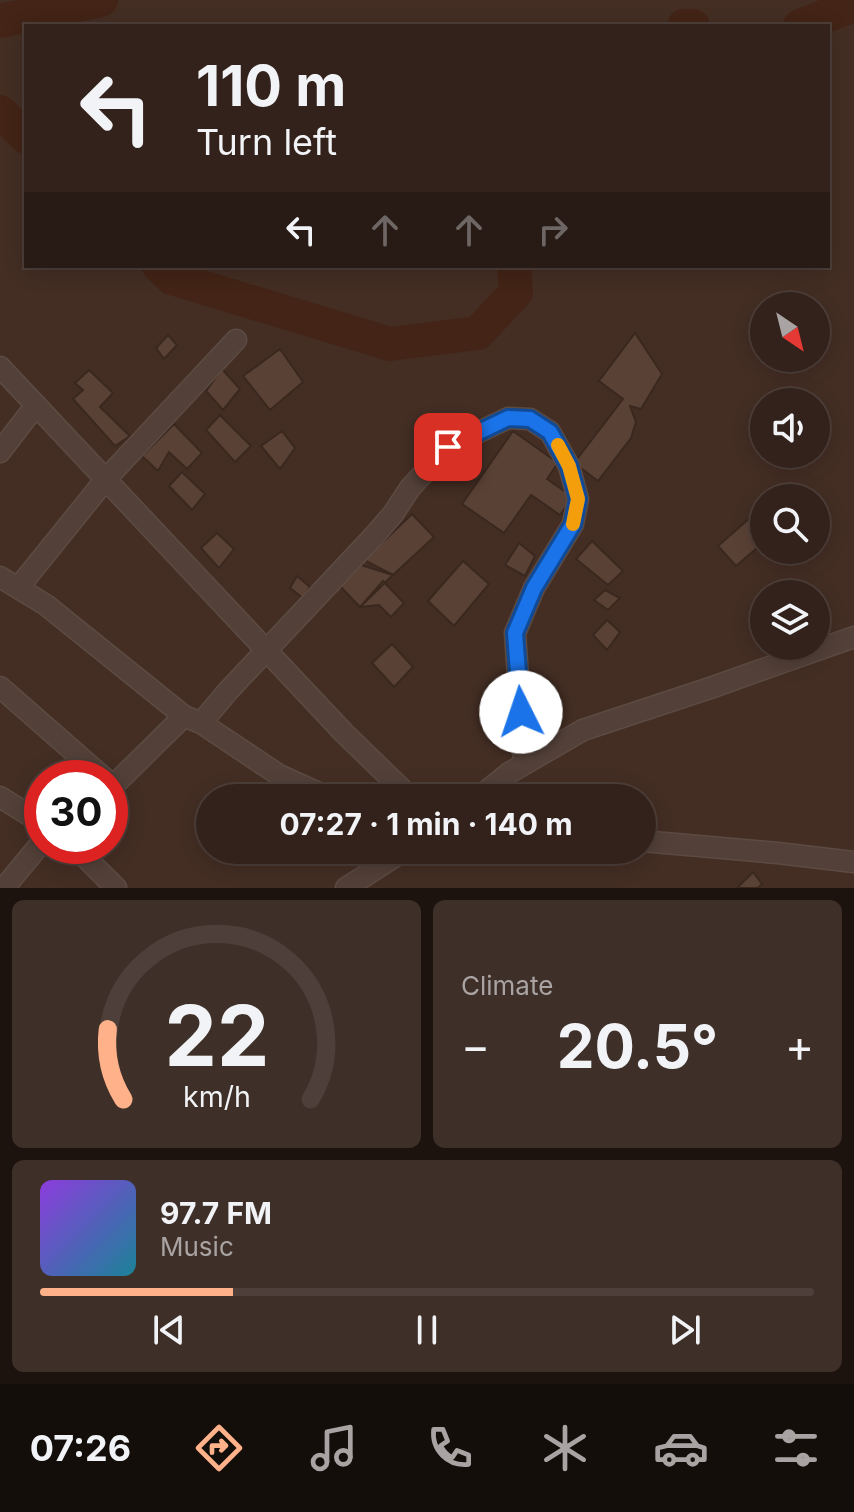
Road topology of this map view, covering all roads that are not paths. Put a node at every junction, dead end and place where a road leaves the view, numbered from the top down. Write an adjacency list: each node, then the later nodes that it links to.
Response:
1 (236, 340): 5 (street)
2 (0, 367): 3 (street)
3 (36, 405): 4 (street); 5 (street)
4 (0, 452)
5 (106, 479): 6 (street); 8 (street)
6 (7, 586): 10 (street)
7 (854, 637): 12 (street)
8 (266, 651): 10 (street); 12 (street); 15 (street)
9 (4, 698): 11 (street)
10 (192, 720): 13 (street); 14 (street)
11 (80, 760)
12 (524, 764): 16 (street)
13 (128, 769)
14 (299, 784)
15 (397, 784)
16 (495, 784)
17 (0, 797): 18 (street)
18 (24, 812)
19 (656, 842): 20 (street)
20 (854, 862)
21 (24, 864): 24 (street)
22 (92, 864): 25 (street)
23 (383, 864): 26 (street)
24 (4, 888)
25 (116, 888)
26 (346, 888)

